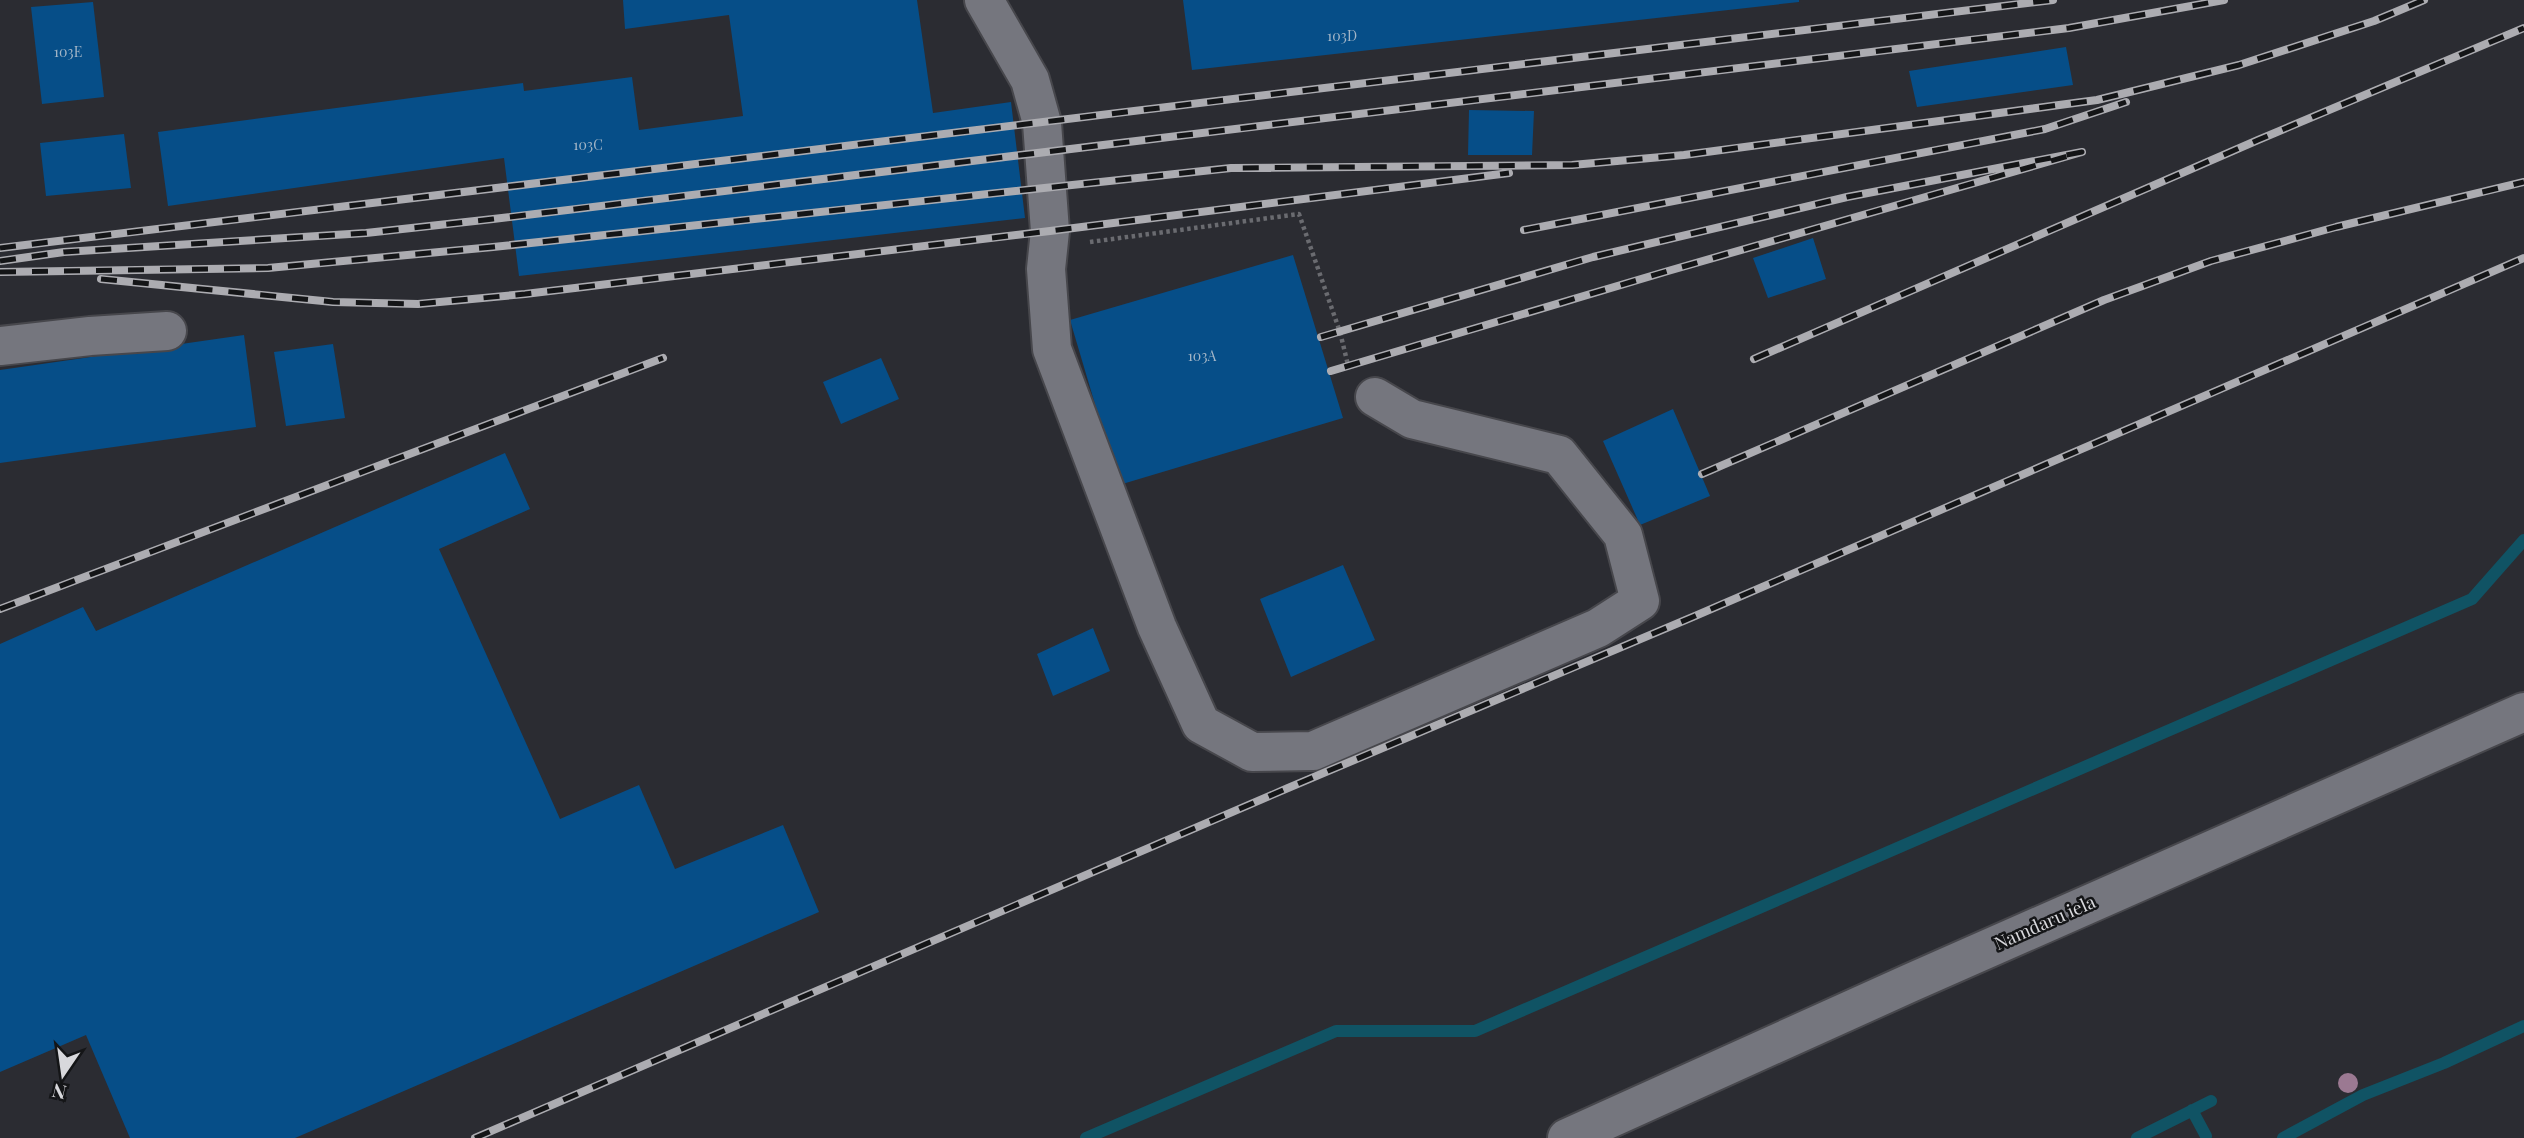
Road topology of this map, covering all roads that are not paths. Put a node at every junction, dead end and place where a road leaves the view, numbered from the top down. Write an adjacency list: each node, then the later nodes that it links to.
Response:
1 (984, 0): 4 (street)
2 (167, 331): 3 (street)
3 (0, 346)
4 (1375, 397)
5 (2524, 712): 6 (street, Namdaru iela)
6 (1567, 1138)

